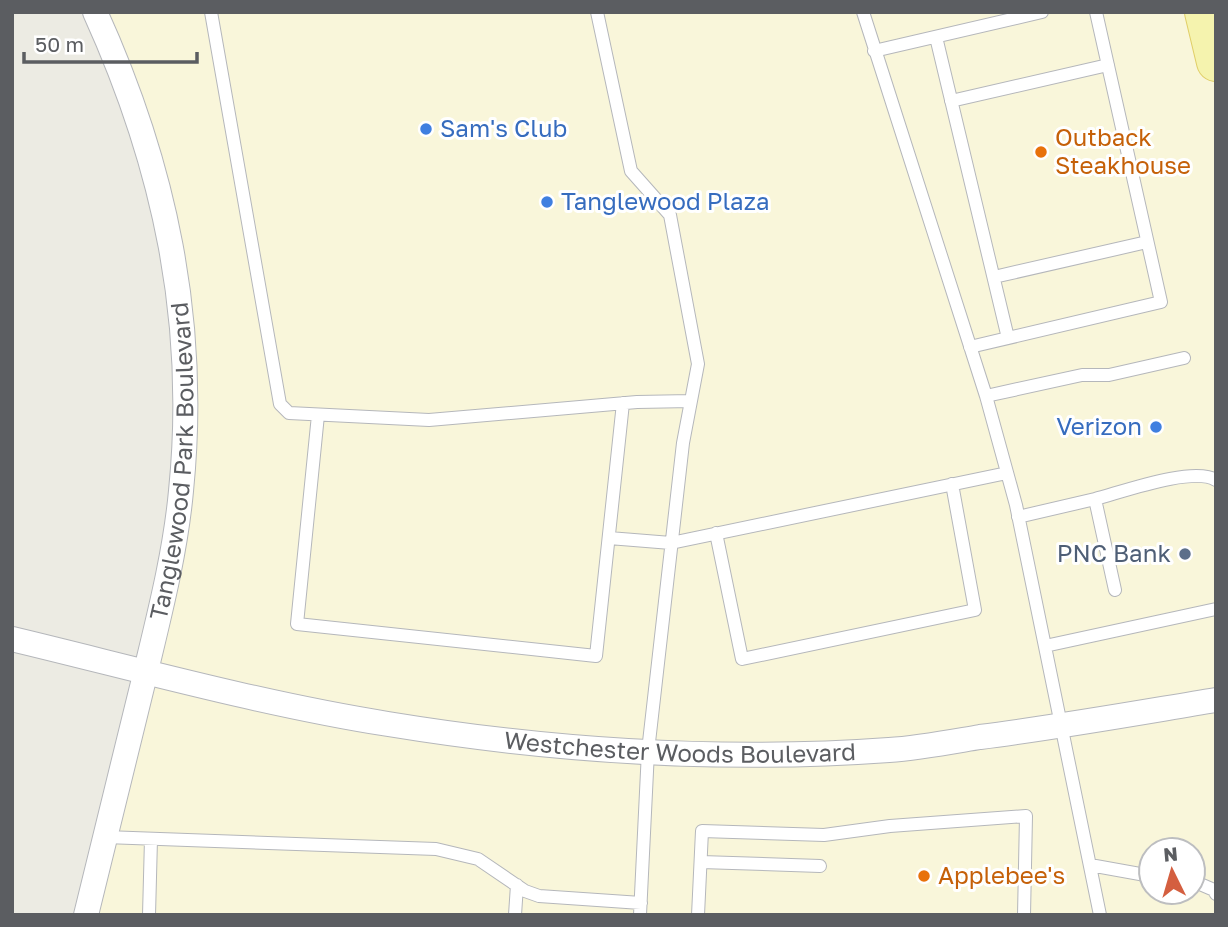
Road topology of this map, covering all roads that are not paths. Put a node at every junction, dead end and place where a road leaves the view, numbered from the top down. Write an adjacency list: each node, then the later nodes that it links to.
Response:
1 (95, 12): 34 (street, Tanglewood Park Boulevard)
2 (211, 12): 21 (lane)
3 (597, 12): 19 (lane)
4 (863, 12): 9 (lane)
5 (1042, 12): 8 (lane)
6 (1096, 12): 11 (lane)
7 (1204, 12): 10 (main road)
8 (936, 37): 9 (lane); 12 (lane)
9 (874, 51): 16 (lane)
10 (1216, 62)
11 (1108, 65): 12 (lane); 13 (lane)
12 (951, 101): 14 (lane)
13 (1147, 242): 14 (lane); 15 (lane)
14 (994, 276): 15 (lane)
15 (1008, 338): 16 (lane)
16 (970, 347): 18 (lane)
17 (1184, 358): 18 (lane)
18 (986, 396): 22 (lane)
19 (691, 401): 20 (lane); 29 (lane)
20 (623, 403): 21 (lane); 28 (lane)
21 (318, 415): 28 (lane)
22 (1007, 473): 24 (lane); 26 (lane)
23 (1216, 480): 25 (lane)
24 (952, 484): 27 (lane); 27 (lane)
25 (1095, 499): 26 (lane); 30 (lane)
26 (1018, 517): 33 (lane)
27 (716, 533): 29 (lane)
28 (609, 538): 29 (lane)
29 (671, 543): 37 (lane)
30 (1115, 590)
31 (1216, 609): 33 (lane)
32 (12, 639): 34 (street, Westchester Woods Boulevard)
33 (1045, 646): 36 (lane)
34 (146, 671): 37 (street, Westchester Woods Boulevard); 38 (street, Tanglewood Park Boulevard)
35 (1216, 700): 36 (street, Westchester Woods Boulevard)
36 (1060, 726): 37 (street, Westchester Woods Boulevard); 41 (lane)
37 (648, 751): 45 (lane)
38 (105, 837): 39 (lane); 46 (street, Tanglewood Park Boulevard)
39 (151, 839): 44 (lane); 47 (lane)
40 (701, 862): 42 (lane); 49 (lane); 50 (lane)
41 (1090, 864): 43 (lane); 51 (lane)
42 (820, 866)
43 (1137, 873)
44 (517, 885): 45 (lane); 48 (lane)
45 (640, 909)
46 (86, 915)
47 (149, 915)
48 (515, 915)
49 (698, 915)
50 (1024, 915)
51 (1100, 915)

